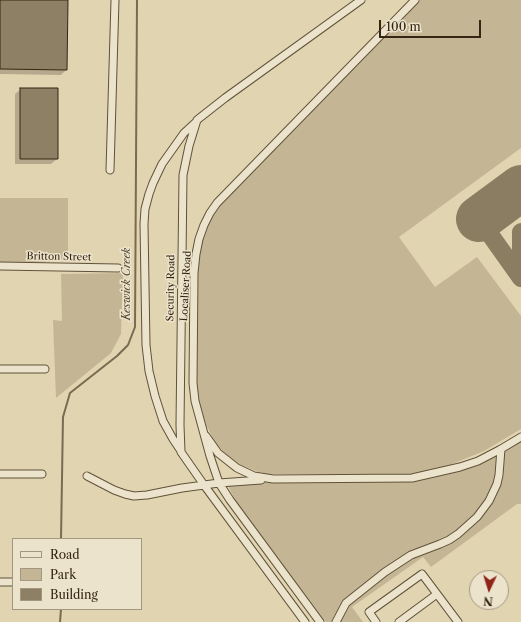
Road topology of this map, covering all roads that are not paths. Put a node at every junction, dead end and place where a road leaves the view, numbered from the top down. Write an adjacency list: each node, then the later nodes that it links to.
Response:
1 (115, 0): 5 (street)
2 (361, 0): 4 (street)
3 (415, 0): 10 (street, Localiser Road)
4 (197, 120): 13 (street, Security Road); 13 (street)
5 (110, 170)
6 (0, 266): 7 (street, Britton Street)
7 (118, 268)
8 (0, 369): 9 (street)
9 (45, 369)
10 (203, 431): 17 (street); 18 (street, Localiser Road)
11 (521, 437): 12 (street)
12 (502, 449): 17 (street); 25 (street)
13 (181, 452): 19 (street)
14 (0, 474): 15 (street)
15 (42, 474)
16 (87, 476): 19 (street)
17 (273, 479): 18 (street)
18 (219, 483): 19 (street); 24 (street, Localiser Road)
19 (204, 485): 23 (street)
20 (0, 582): 21 (street)
21 (12, 582)
22 (437, 594): 26 (street); 27 (street); 28 (street)
23 (305, 622)
24 (320, 622)
25 (336, 622)
26 (376, 622)
27 (399, 622)
28 (458, 622)

